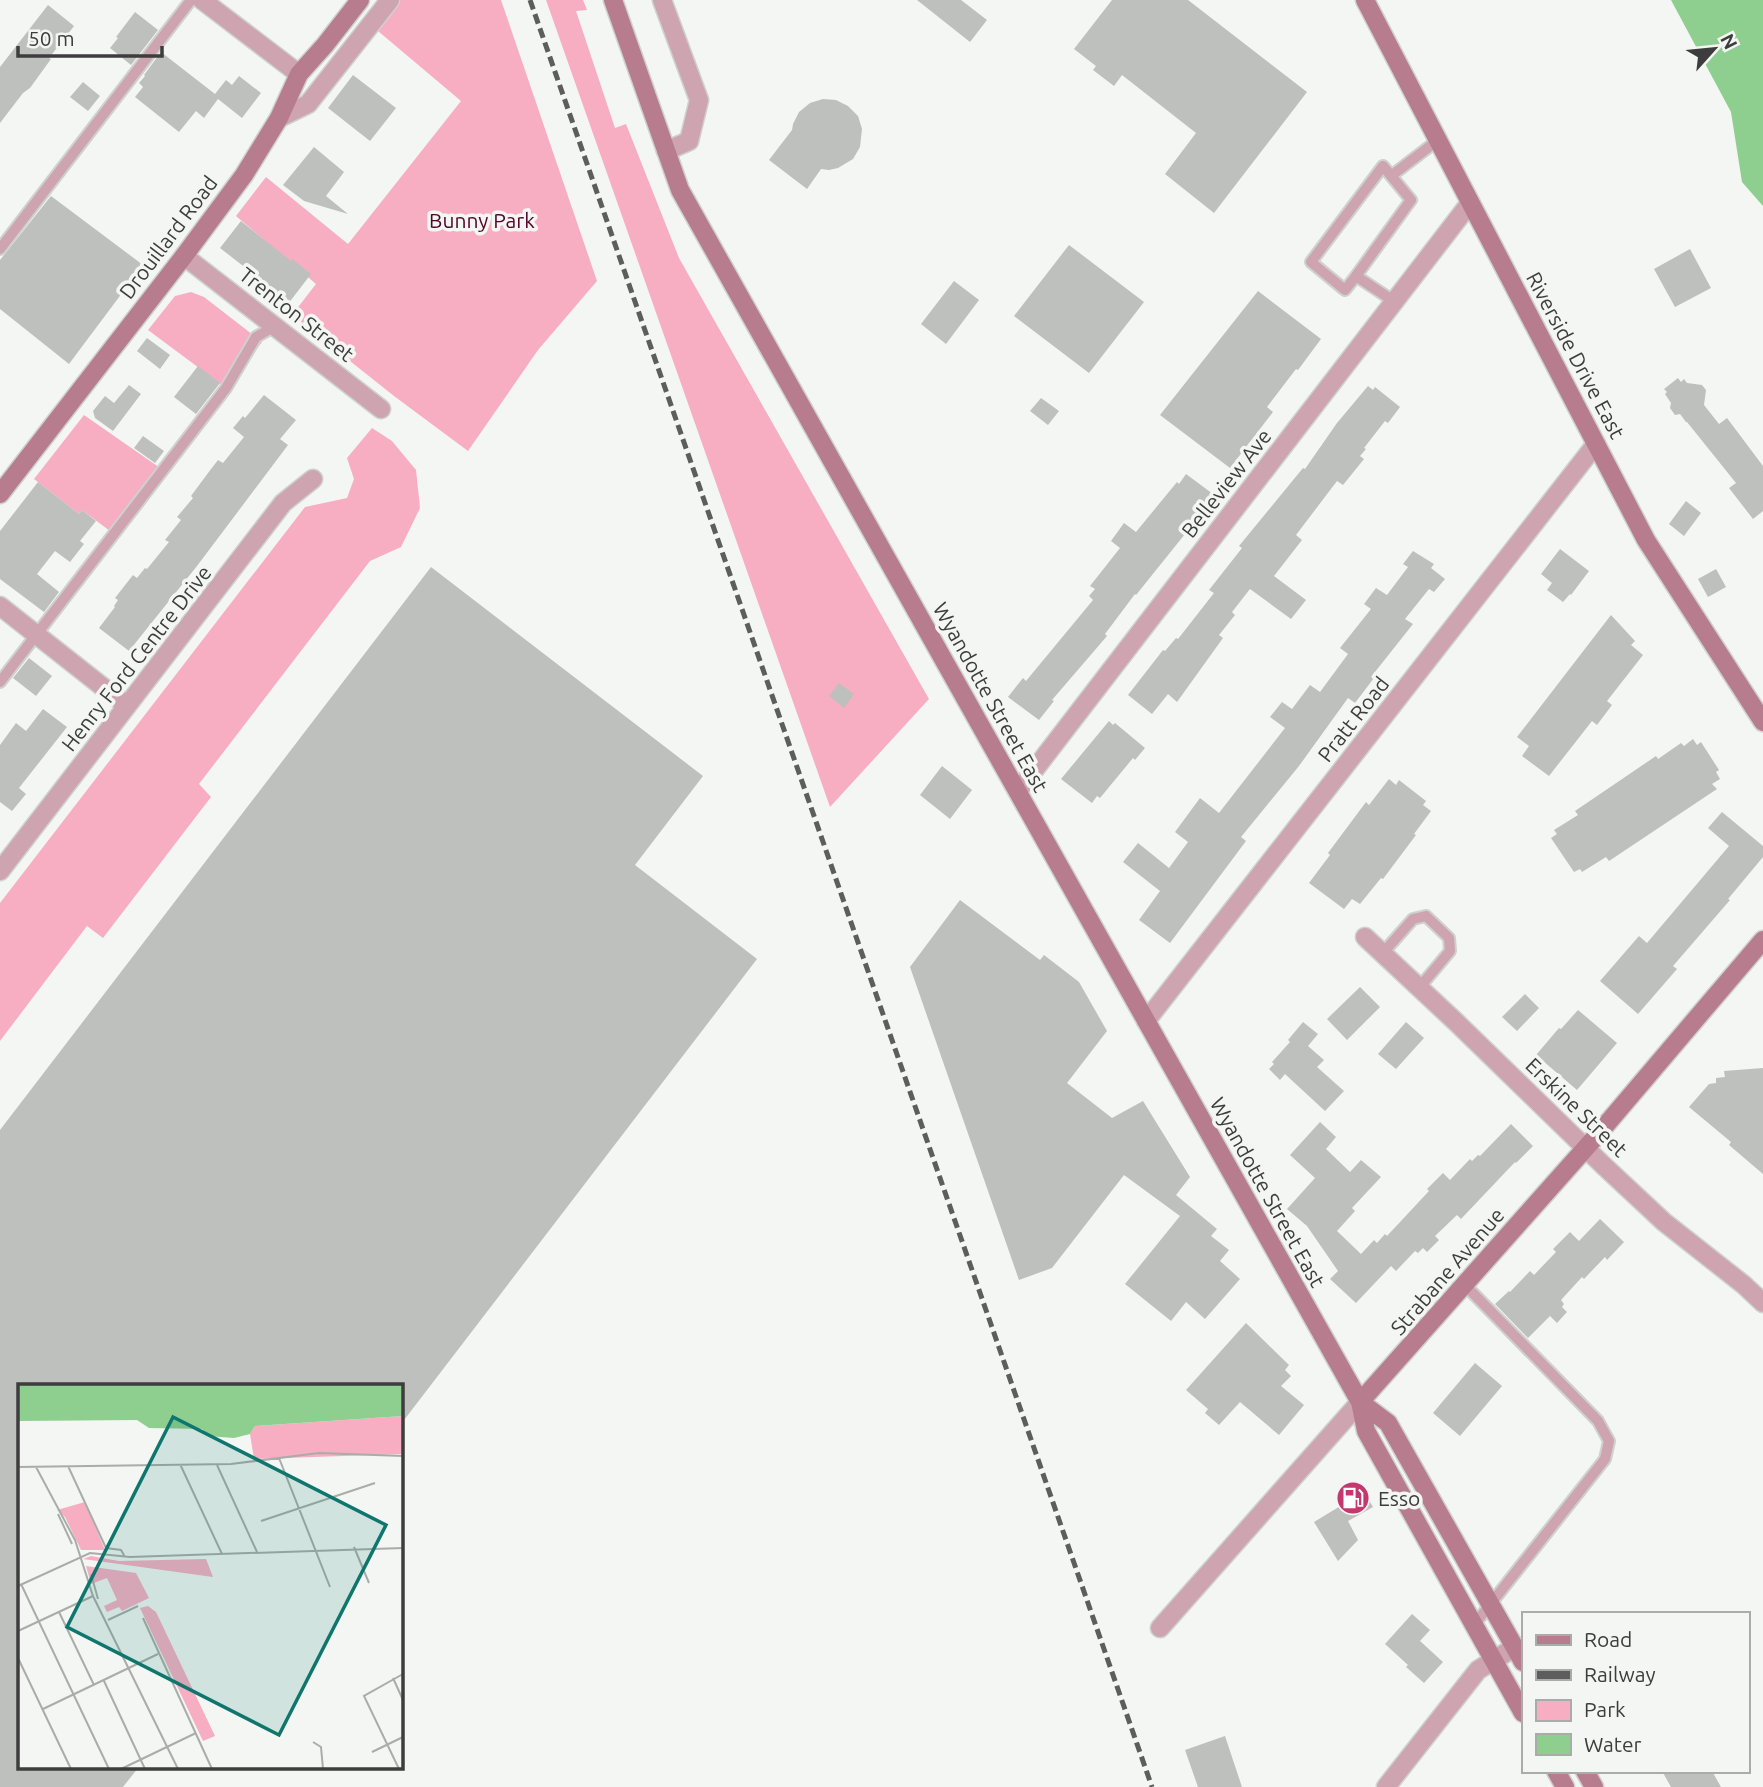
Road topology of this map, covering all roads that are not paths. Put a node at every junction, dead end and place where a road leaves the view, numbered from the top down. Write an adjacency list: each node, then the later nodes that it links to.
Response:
1 (191, 0): 14 (lane)
2 (202, 0): 8 (street)
3 (360, 0): 8 (main road, Drouillard Road)
4 (390, 0): 9 (street)
5 (613, 0): 11 (main road, Wyandotte Street East)
6 (662, 0): 11 (street)
7 (1365, 0): 10 (main road, Riverside Drive East)
8 (299, 74): 9 (main road, Drouillard Road)
9 (279, 118): 15 (main road, Drouillard Road)
10 (1438, 140): 12 (lane); 13 (main road, Riverside Drive East)
11 (666, 150): 28 (main road, Wyandotte Street East)
12 (1391, 176): 16 (lane); 16 (lane)
13 (1470, 203): 17 (street, Belleview Ave); 20 (main road, Riverside Drive East)
14 (0, 249)
15 (184, 256): 18 (street, Trenton Street); 22 (main road, Drouillard Road)
16 (1356, 276): 17 (lane)
17 (1395, 302): 28 (street, Belleview Ave)
18 (275, 326): 19 (street, Trenton Street); 24 (lane)
19 (382, 409)
20 (1597, 444): 27 (main road, Riverside Drive East); 34 (street, Pratt Road)
21 (313, 479): 26 (street, Henry Ford Centre Drive)
22 (0, 494)
23 (0, 606): 24 (street)
24 (37, 634): 25 (lane); 26 (street)
25 (0, 682)
26 (127, 706): 29 (street, Henry Ford Centre Drive)
27 (1763, 722)
28 (1018, 791): 34 (main road, Wyandotte Street East)
29 (0, 871)
30 (1365, 937): 32 (street, Erskine Street)
31 (1763, 940): 35 (main road, Strabane Avenue)
32 (1382, 954): 33 (street, Erskine Street); 33 (lane)
33 (1419, 988): 35 (street, Erskine Street)
34 (1146, 1021): 38 (main road, Wyandotte Street East)
35 (1586, 1148): 36 (main road, Strabane Avenue); 37 (street, Erskine Street)
36 (1465, 1285): 38 (main road, Strabane Avenue); 39 (lane)
37 (1763, 1303)
38 (1360, 1402): 39 (main road, Wyandotte Street East); 40 (main road, Wyandotte Street East); 41 (street, Strabane Avenue)
39 (1490, 1604): 40 (lane); 42 (main road, Wyandotte Street East)
40 (1474, 1625): 43 (main road, Wyandotte Street East)
41 (1160, 1628)
42 (1519, 1654): 43 (street)
43 (1493, 1659): 44 (main road, Wyandotte Street East); 45 (street)
44 (1522, 1711)
45 (1386, 1787)

